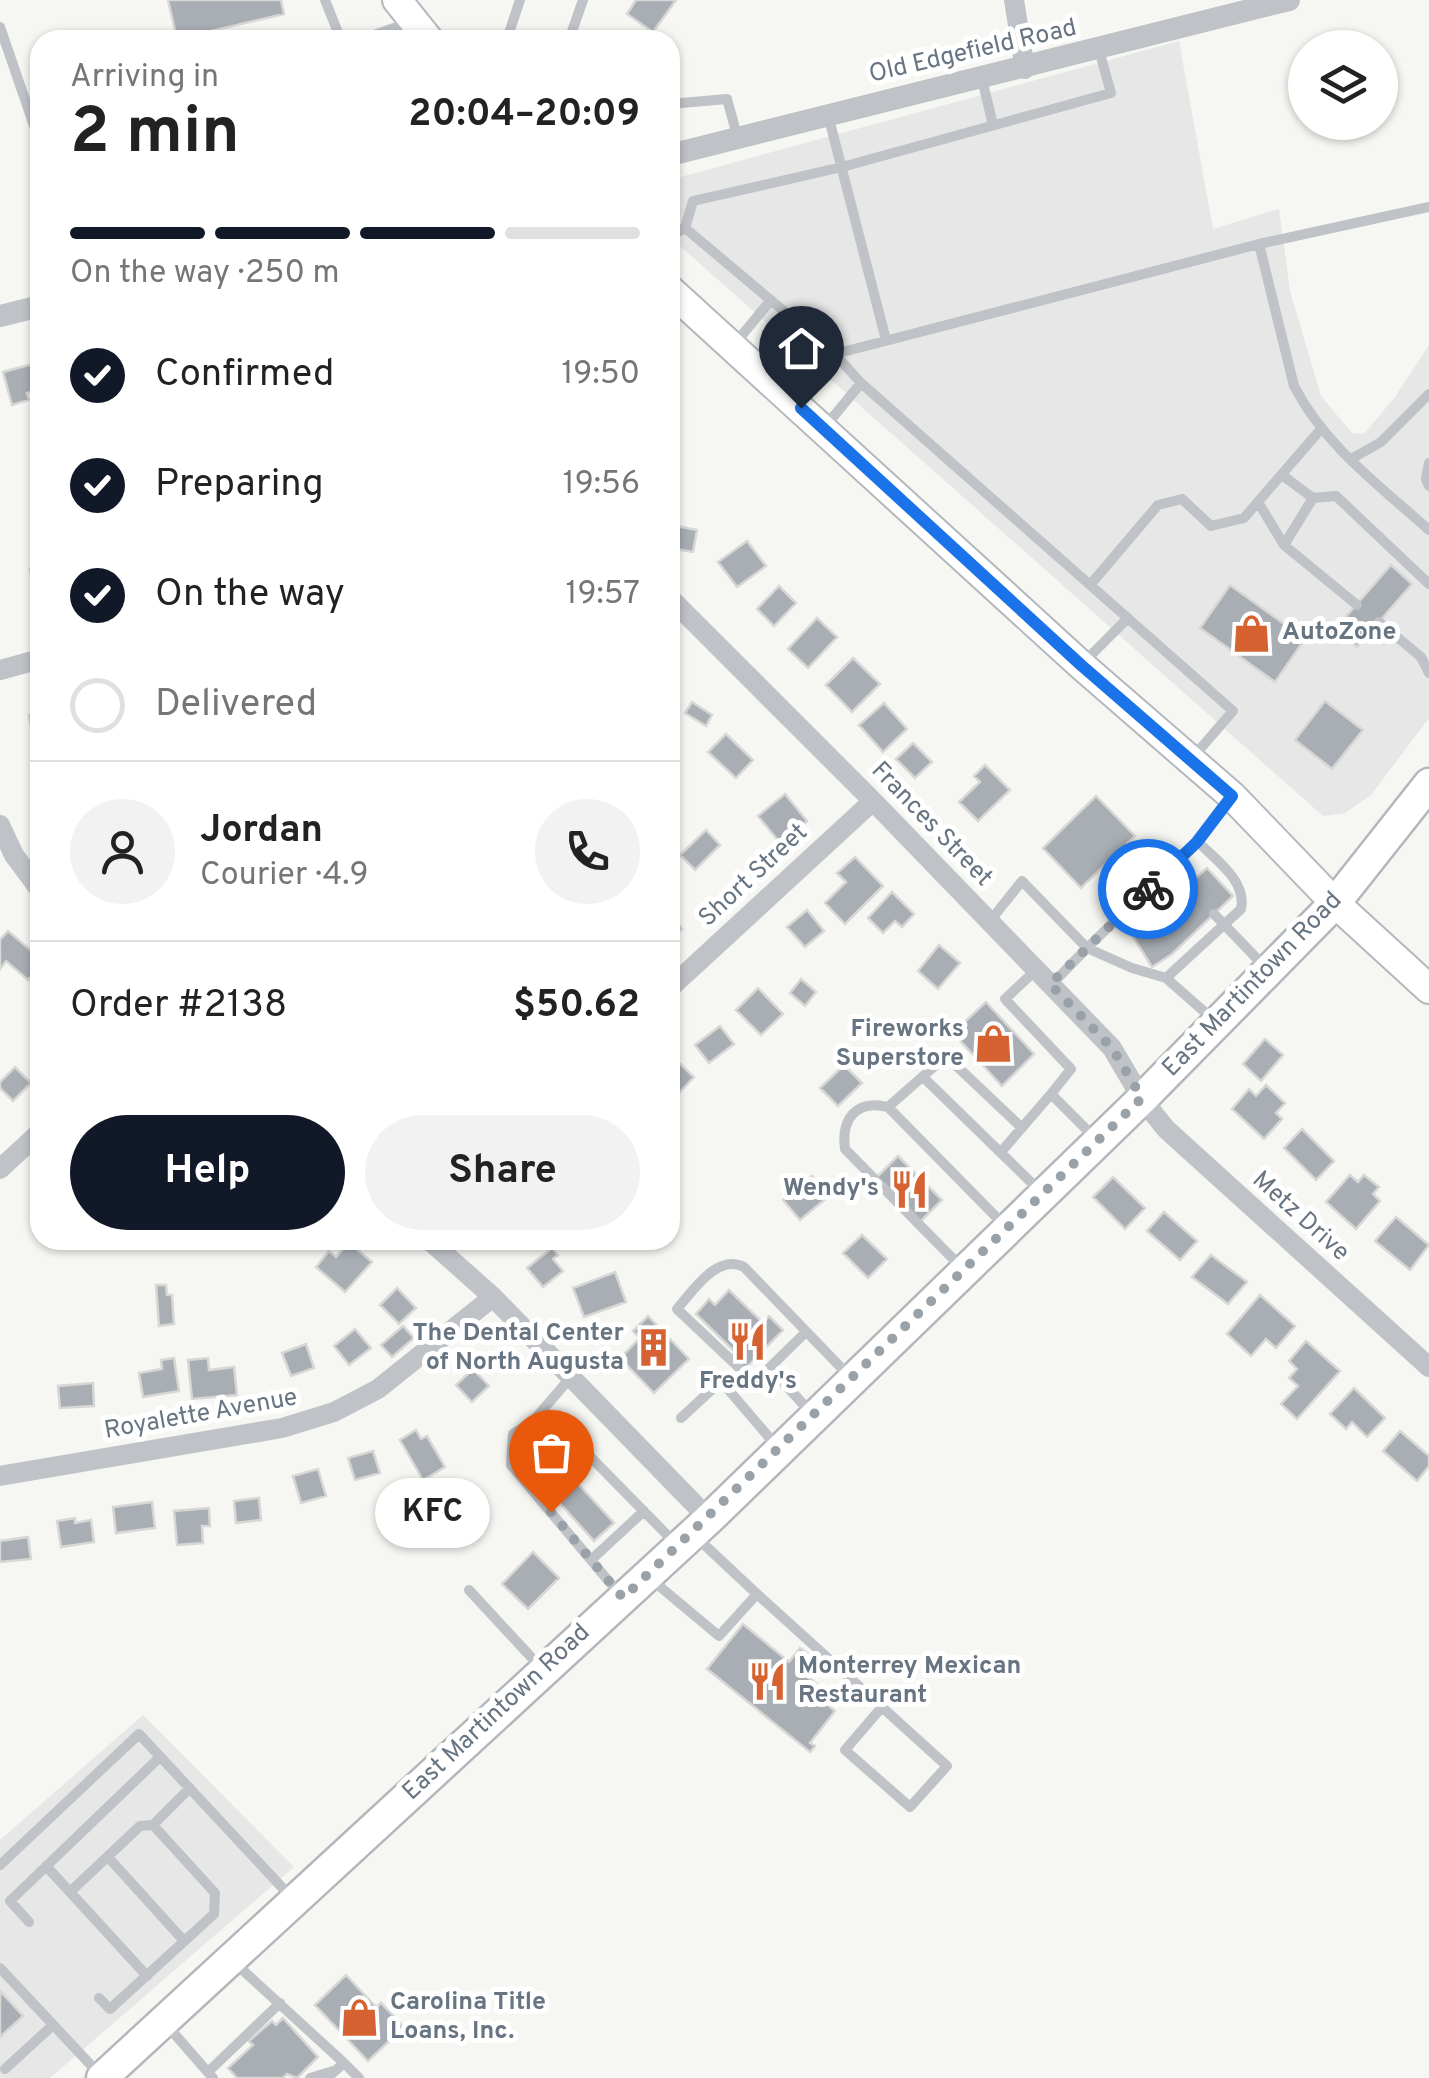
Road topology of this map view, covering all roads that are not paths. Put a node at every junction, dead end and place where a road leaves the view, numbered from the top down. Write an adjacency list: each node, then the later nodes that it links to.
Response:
1 (325, 0): 9 (lane)
2 (520, 0): 11 (lane)
3 (583, 0): 12 (lane)
4 (1014, 0): 14 (street)
5 (1289, 0): 6 (street, Old Edgefield Road)
6 (1244, 5): 13 (street, Old Edgefield Road)
7 (408, 13): 10 (lane)
8 (0, 27): 17 (lane)
9 (337, 30)
10 (378, 30)
11 (510, 30)
12 (572, 30)
13 (1099, 50): 14 (street, Old Edgefield Road); 19 (lane)
14 (1024, 69): 15 (street, Old Edgefield Road)
15 (982, 78): 18 (street, Old Edgefield Road); 19 (lane)
16 (680, 103): 20 (lane)
17 (30, 115)
18 (828, 115): 20 (street, Old Edgefield Road); 22 (lane)
19 (993, 126): 22 (lane)
20 (738, 140): 21 (street, Old Edgefield Road)
21 (680, 153)
22 (842, 166): 24 (lane); 31 (lane)
23 (1429, 206): 26 (lane)
24 (685, 228): 25 (lane); 27 (lane)
25 (680, 231)
26 (1259, 244): 31 (lane); 37 (lane)
27 (771, 300): 32 (lane); 33 (lane)
28 (680, 304): 32 (main road)
29 (30, 308): 30 (street)
30 (0, 316)
31 (886, 340): 33 (lane)
32 (733, 347): 36 (main road)
33 (835, 354): 34 (lane)
34 (862, 383): 36 (lane); 47 (lane)
35 (1429, 394): 38 (lane)
36 (824, 429): 53 (main road)
37 (1321, 429): 38 (lane); 40 (lane)
38 (1351, 459): 44 (lane)
39 (1429, 463): 41 (lane)
40 (1282, 475): 42 (lane); 43 (lane)
41 (1429, 486)
42 (1314, 498): 45 (lane); 46 (lane)
43 (1258, 502): 45 (lane); 47 (lane)
44 (1429, 530)
45 (1284, 544): 48 (lane)
46 (1429, 584)
47 (1090, 585): 50 (lane)
48 (1357, 604)
49 (680, 608): 59 (street, Frances Street)
50 (1128, 618): 53 (lane); 56 (lane)
51 (1378, 622): 55 (lane)
52 (30, 662): 54 (street)
53 (1081, 665): 56 (main road)
54 (0, 670)
55 (1429, 672)
56 (1191, 760): 58 (main road)
57 (1429, 784): 66 (main road, East Martintown Road)
58 (1232, 796): 61 (lane); 66 (main road)
59 (873, 801): 70 (street, Frances Street); 81 (street, Short Street)
60 (0, 825): 63 (street)
61 (1197, 842): 62 (lane); 71 (lane)
62 (1170, 868): 64 (lane); 65 (lane)
63 (30, 877)
64 (1187, 886)
65 (1150, 887): 67 (lane); 68 (lane)
66 (1335, 903): 78 (main road, East Martintown Road); 82 (main road)
67 (1168, 904)
68 (1126, 911): 72 (lane); 75 (lane)
69 (1214, 914): 71 (lane)
70 (989, 921): 75 (lane); 79 (street, Frances Street)
71 (1224, 925): 74 (lane); 78 (lane)
72 (1144, 928)
73 (1194, 932): 74 (lane)
74 (1205, 943): 77 (lane)
75 (1087, 948): 79 (lane); 80 (lane)
76 (1172, 954): 77 (lane)
77 (1182, 964): 80 (lane)
78 (1268, 970): 83 (main road, East Martintown Road)
79 (1043, 977): 85 (lane); 86 (street, Frances Street)
80 (1166, 978): 83 (lane)
81 (680, 979)
82 (1429, 989)
83 (1217, 1022): 86 (main road, East Martintown Road)
84 (923, 1076): 87 (lane); 88 (lane); 91 (lane)
85 (1051, 1094): 88 (lane); 90 (lane)
86 (1142, 1098): 90 (main road, East Martintown Road); 99 (street, Metz Drive)
87 (888, 1107): 94 (lane); 96 (lane)
88 (1022, 1128): 91 (lane)
89 (30, 1142): 92 (street)
90 (1098, 1142): 93 (main road, East Martintown Road)
91 (1001, 1152): 93 (lane)
92 (0, 1170)
93 (1044, 1194): 94 (main road, East Martintown Road)
94 (1008, 1229): 96 (main road, East Martintown Road)
95 (439, 1250): 97 (street)
96 (965, 1270): 102 (main road, East Martintown Road)
97 (493, 1297): 101 (street); 107 (street, Royalette Avenue)
98 (806, 1332): 100 (lane); 100 (lane); 102 (lane)
99 (1429, 1367)
100 (770, 1368): 103 (lane)
101 (571, 1377): 105 (lane); 109 (street)
102 (852, 1380): 103 (main road, East Martintown Road)
103 (814, 1416): 106 (main road, East Martintown Road)
104 (681, 1418): 106 (lane)
105 (534, 1420): 108 (lane); 110 (lane)
106 (780, 1450): 109 (main road, East Martintown Road)
107 (0, 1476)
108 (644, 1511): 109 (lane); 110 (lane)
109 (693, 1533): 111 (main road, East Martintown Road); 113 (lane)
110 (591, 1560): 114 (lane)
111 (647, 1576): 113 (lane); 114 (main road, East Martintown Road)
112 (469, 1590): 115 (lane)
113 (757, 1594): 116 (lane)
114 (623, 1598): 115 (main road, East Martintown Road)
115 (544, 1671): 124 (main road, East Martintown Road)
116 (882, 1707): 116 (lane)
117 (160, 1757): 118 (lane); 121 (lane); 122 (lane)
118 (190, 1788): 119 (lane); 124 (lane)
119 (153, 1825): 120 (lane); 126 (lane)
120 (108, 1857): 123 (lane); 126 (lane)
121 (0, 1865)
122 (46, 1866): 123 (lane); 125 (lane)
123 (70, 1892): 129 (lane)
124 (295, 1900): 127 (main road, East Martintown Road)
125 (30, 1922)
126 (184, 1941): 129 (lane)
127 (231, 1960): 131 (lane); 132 (main road, East Martintown Road)
128 (0, 1968): 133 (lane)
129 (146, 1976): 130 (lane)
130 (99, 1998)
131 (280, 2003): 135 (lane); 136 (lane)
132 (164, 2021): 136 (lane); 137 (main road, East Martintown Road)
133 (54, 2025): 134 (lane); 137 (lane)
134 (6, 2069)
135 (336, 2071): 138 (lane); 139 (lane)
136 (210, 2075)
137 (102, 2078)
138 (310, 2078)
139 (360, 2078)

